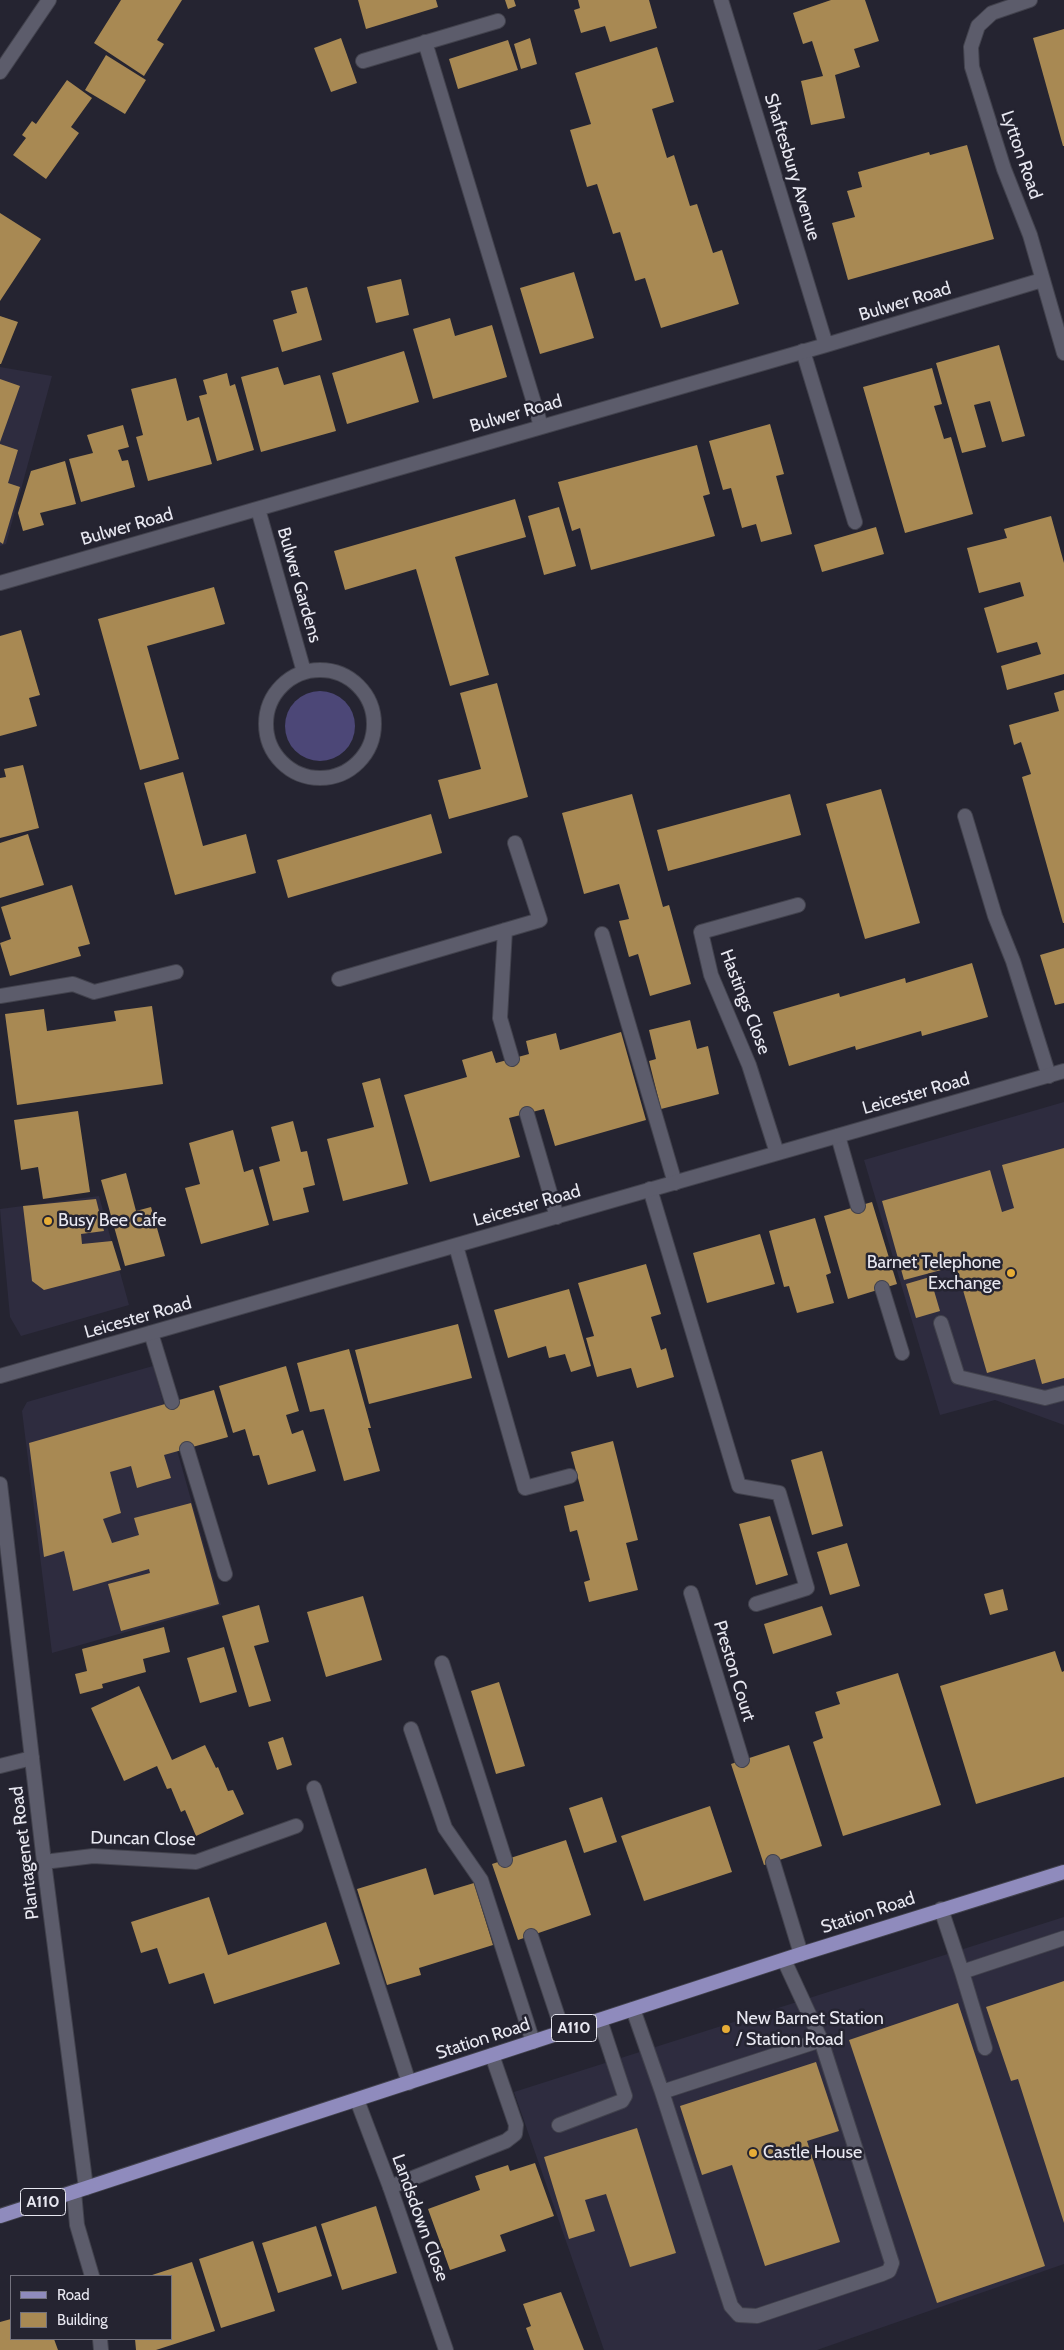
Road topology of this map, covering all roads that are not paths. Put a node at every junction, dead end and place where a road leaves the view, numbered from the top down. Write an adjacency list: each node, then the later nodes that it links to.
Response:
1 (48, 0): 7 (street)
2 (721, 0): 9 (street, Shaftesbury Avenue)
3 (1030, 0): 8 (street, Lytton Road)
4 (498, 21): 5 (street)
5 (425, 42): 6 (street); 12 (street)
6 (363, 61)
7 (0, 72)
8 (1042, 280): 9 (street, Bulwer Road); 11 (street, Lytton Road)
9 (826, 345): 10 (street, Bulwer Road)
10 (803, 351): 12 (street, Bulwer Road); 14 (street)
11 (1064, 354)
12 (541, 426): 13 (street, Bulwer Road)
13 (258, 509): 15 (street, Bulwer Road); 16 (street, Bulwer Gardens)
14 (855, 522)
15 (0, 583)
16 (304, 672): 16 (street)
17 (965, 816): 27 (street)
18 (515, 843): 20 (street)
19 (798, 905): 30 (street, Hastings Close)
20 (505, 930): 23 (street); 25 (street)
21 (602, 934): 31 (street)
22 (176, 972): 24 (street)
23 (338, 979)
24 (0, 996)
25 (512, 1059)
26 (1064, 1071): 27 (street, Leicester Road)
27 (1049, 1076): 29 (street, Leicester Road)
28 (527, 1114): 34 (street)
29 (838, 1136): 30 (street, Leicester Road); 33 (street)
30 (777, 1153): 31 (street, Leicester Road)
31 (675, 1182): 32 (street, Leicester Road)
32 (650, 1189): 34 (street, Leicester Road); 48 (street)
33 (858, 1206)
34 (557, 1217): 35 (street, Leicester Road)
35 (456, 1246): 38 (street, Leicester Road); 44 (street)
36 (882, 1288): 39 (street)
37 (941, 1324): 41 (street)
38 (151, 1333): 40 (street, Leicester Road); 42 (street)
39 (902, 1354)
40 (0, 1376)
41 (1064, 1393)
42 (172, 1402)
43 (187, 1449): 46 (street)
44 (570, 1476)
45 (0, 1484): 51 (street, Plantagenet Road)
46 (225, 1574)
47 (690, 1593): 52 (street, Preston Court)
48 (756, 1604)
49 (442, 1663): 56 (street)
50 (411, 1729): 70 (street)
51 (32, 1758): 53 (street); 57 (street, Plantagenet Road)
52 (742, 1760)
53 (0, 1766)
54 (314, 1788): 73 (street)
55 (296, 1826): 57 (street, Duncan Close)
56 (505, 1860)
57 (44, 1862): 78 (street, Plantagenet Road)
58 (773, 1862): 63 (street)
59 (1064, 1872): 60 (main road, Station Road / A110)
60 (941, 1909): 63 (main road, Station Road / A110); 65 (street)
61 (531, 1936): 68 (street)
62 (1064, 1938): 65 (street)
63 (801, 1954): 64 (main road, Station Road / A110)
64 (784, 1960): 66 (main road, Station Road / A110); 69 (street)
65 (962, 1972): 71 (street)
66 (633, 2009): 67 (main road, Station Road / A110); 74 (street)
67 (600, 2020): 68 (main road, Station Road / A110); 76 (street)
68 (563, 2032): 70 (main road, Station Road / A110)
69 (821, 2040): 74 (street); 74 (street)
70 (533, 2042): 72 (main road, Station Road / A110)
71 (985, 2048)
72 (492, 2055): 73 (main road, Station Road / A110); 77 (street)
73 (409, 2083): 75 (main road, Station Road / A110)
74 (662, 2092)
75 (357, 2100): 77 (street, Landsdown Close); 78 (main road, Station Road / A110)
76 (559, 2126)
77 (390, 2187): 81 (street, Landsdown Close)
78 (80, 2190): 79 (main road, Station Road / A110); 80 (street, Plantagenet Road)
79 (0, 2216)
80 (92, 2275)
81 (446, 2350)

